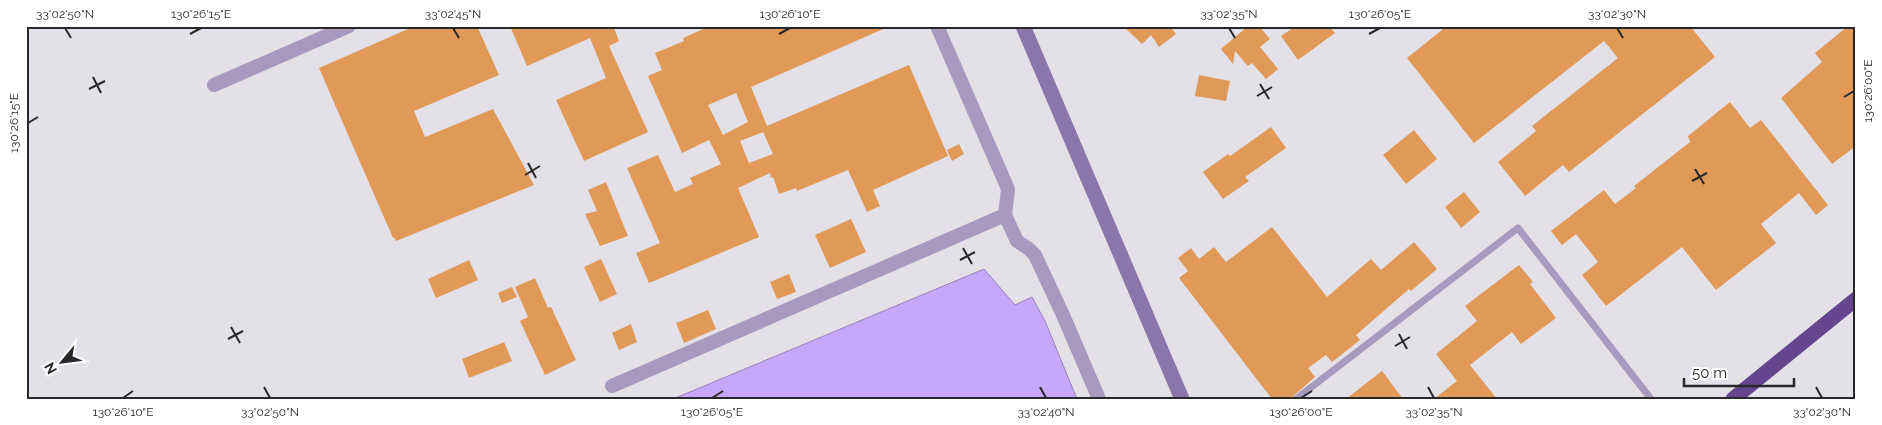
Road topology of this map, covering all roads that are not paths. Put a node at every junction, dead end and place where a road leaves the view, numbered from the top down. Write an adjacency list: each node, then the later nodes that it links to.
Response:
1 (349, 26): 4 (street)
2 (937, 26): 5 (street)
3 (1023, 26): 9 (street)
4 (214, 84)
5 (1005, 215): 7 (street); 8 (street)
6 (1856, 299): 12 (highway)
7 (612, 386)
8 (1099, 399)
9 (1182, 399)
10 (1296, 399): 11 (lane)
11 (1651, 399)
12 (1734, 399)

